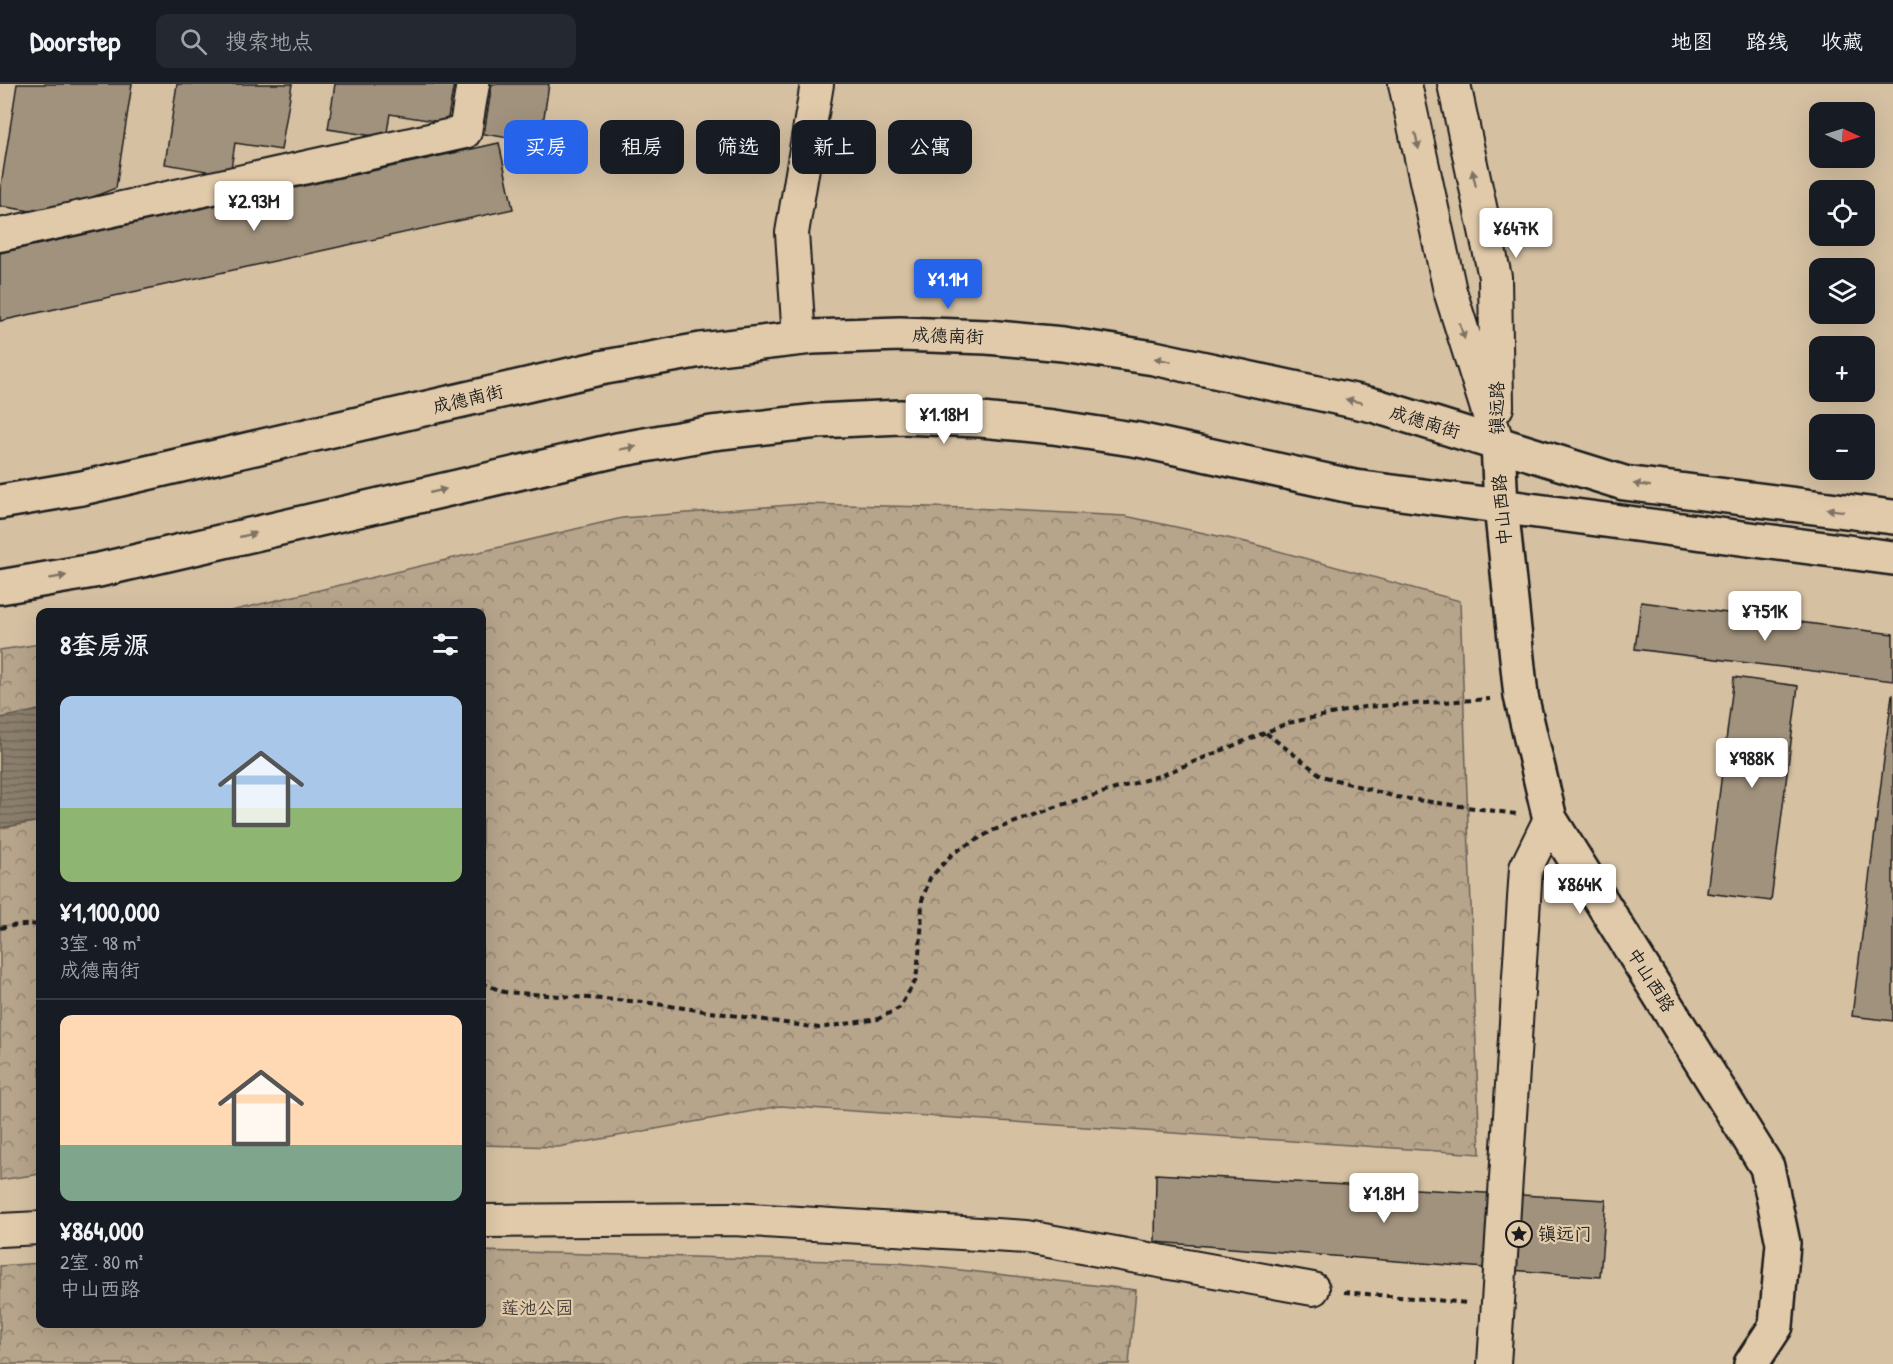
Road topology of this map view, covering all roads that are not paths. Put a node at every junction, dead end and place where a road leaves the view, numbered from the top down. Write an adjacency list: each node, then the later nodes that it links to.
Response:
1 (473, 84): 5 (street)
2 (817, 84): 6 (street)
3 (1405, 84): 7 (street, 镇远路, one-way to 7)
4 (1454, 84): 7 (street, 镇远路, one-way to 4)
5 (0, 235)
6 (799, 339): 7 (main road, 成德南街, one-way to 6); 8 (main road, 成德南街)
7 (1498, 444): 9 (main road, 中山西路); 10 (main road, 成德南街, one-way to 7)
8 (0, 502)
9 (1501, 506): 11 (main road); 12 (main road, one-way to 9); 13 (main road, 中山西路)
10 (1893, 518)
11 (1893, 558)
12 (0, 587)
13 (1550, 819): 18 (street); 19 (main road, 中山西路)
14 (486, 1221): 17 (street)
15 (36, 1228): 16 (street)
16 (0, 1230)
17 (1313, 1289)
18 (1494, 1364)
19 (1752, 1364)

